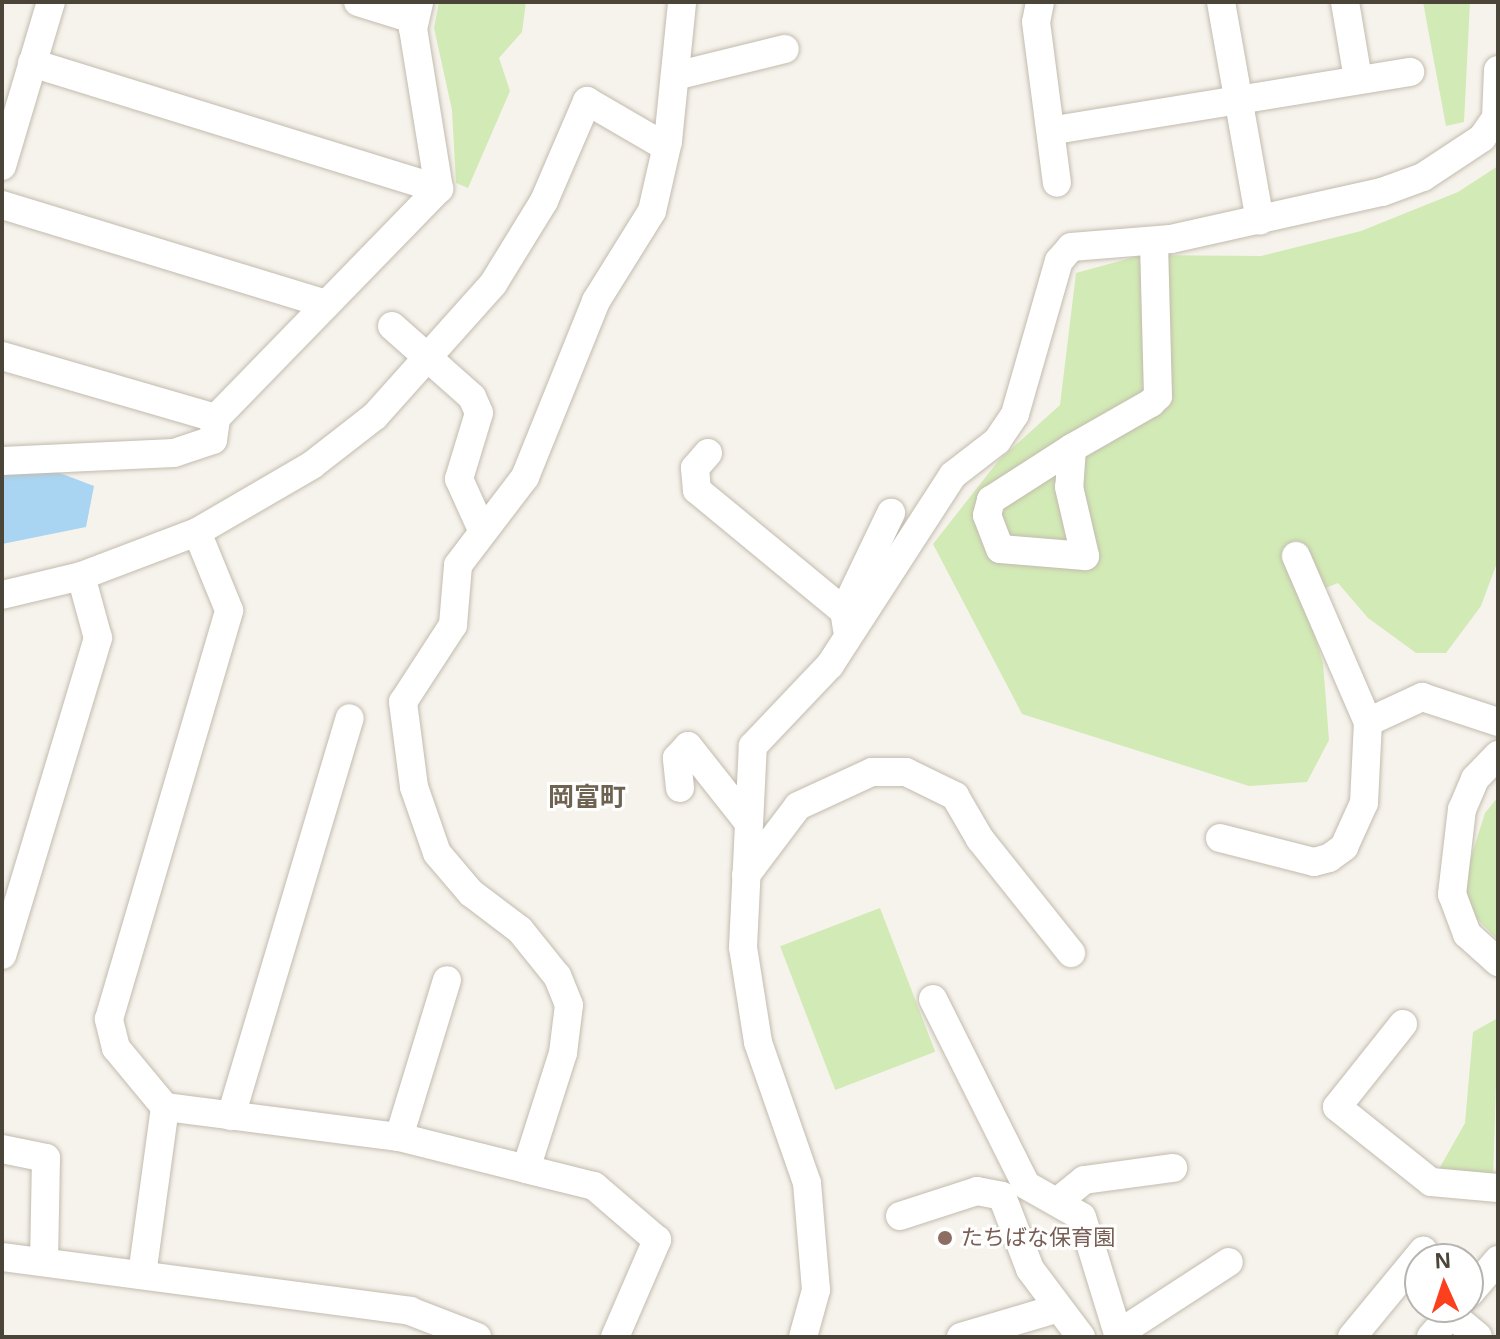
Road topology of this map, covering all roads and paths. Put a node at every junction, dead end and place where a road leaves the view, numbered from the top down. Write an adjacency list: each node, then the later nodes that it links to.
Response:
1 (51, 2): 9 (street)
2 (358, 2): 7 (street)
3 (682, 2): 12 (street)
4 (1221, 2): 14 (street)
5 (1345, 2): 13 (street)
6 (1047, 4): 16 (street)
7 (416, 10): 20 (street)
8 (785, 49): 12 (street)
9 (32, 63): 18 (street); 20 (street)
10 (1498, 70): 15 (street)
11 (1410, 72): 13 (street)
12 (675, 76): 17 (street)
13 (1358, 79): 14 (street)
14 (1238, 101): 16 (street); 22 (street)
15 (1497, 118): 22 (street)
16 (1055, 130): 19 (street)
17 (666, 147): 27 (street); 33 (street)
18 (2, 166)
19 (1057, 183)
20 (439, 189): 24 (street)
21 (2, 205): 24 (street)
22 (1260, 221): 23 (street)
23 (1154, 241): 29 (street); 38 (street)
24 (326, 304): 28 (street)
25 (392, 326): 27 (street)
26 (2, 356): 28 (street)
27 (431, 361): 33 (street); 34 (street)
28 (216, 418): 31 (street)
29 (1072, 448)
30 (708, 453): 38 (street)
31 (2, 461)
32 (891, 513): 38 (street)
33 (482, 530): 58 (street)
34 (197, 532): 36 (street); 53 (street)
35 (1296, 556): 40 (street)
36 (81, 576): 37 (street); 48 (street)
37 (2, 595)
38 (846, 624): 44 (street)
39 (350, 718): 54 (street)
40 (1368, 722): 41 (street); 45 (street)
41 (1498, 722)
42 (1498, 755): 49 (street)
43 (680, 788): 44 (street)
44 (748, 822): 46 (street)
45 (1220, 838)
46 (746, 875): 47 (street); 73 (street)
47 (1071, 953)
48 (2, 955)
49 (1498, 962)
50 (447, 980): 55 (street)
51 (933, 999): 60 (street)
52 (1403, 1024): 59 (street)
53 (165, 1107): 54 (street); 67 (street)
54 (231, 1116): 55 (street)
55 (399, 1137): 58 (street)
56 (2, 1149): 63 (street)
57 (1173, 1168): 60 (street)
58 (526, 1169): 72 (street)
59 (1498, 1188)
60 (1057, 1202): 70 (street)
61 (900, 1216): 69 (street)
62 (1498, 1260): 68 (street)
63 (44, 1261): 65 (street); 67 (street)
64 (1229, 1262): 70 (street)
65 (3, 1264)
66 (1404, 1274): 76 (street)
67 (142, 1275): 71 (street)
68 (1484, 1276)
69 (1059, 1308): 74 (street); 75 (street)
70 (1119, 1336)
71 (477, 1337)
72 (615, 1337)
73 (803, 1337)
74 (961, 1337)
75 (1081, 1337)
76 (1352, 1337)

